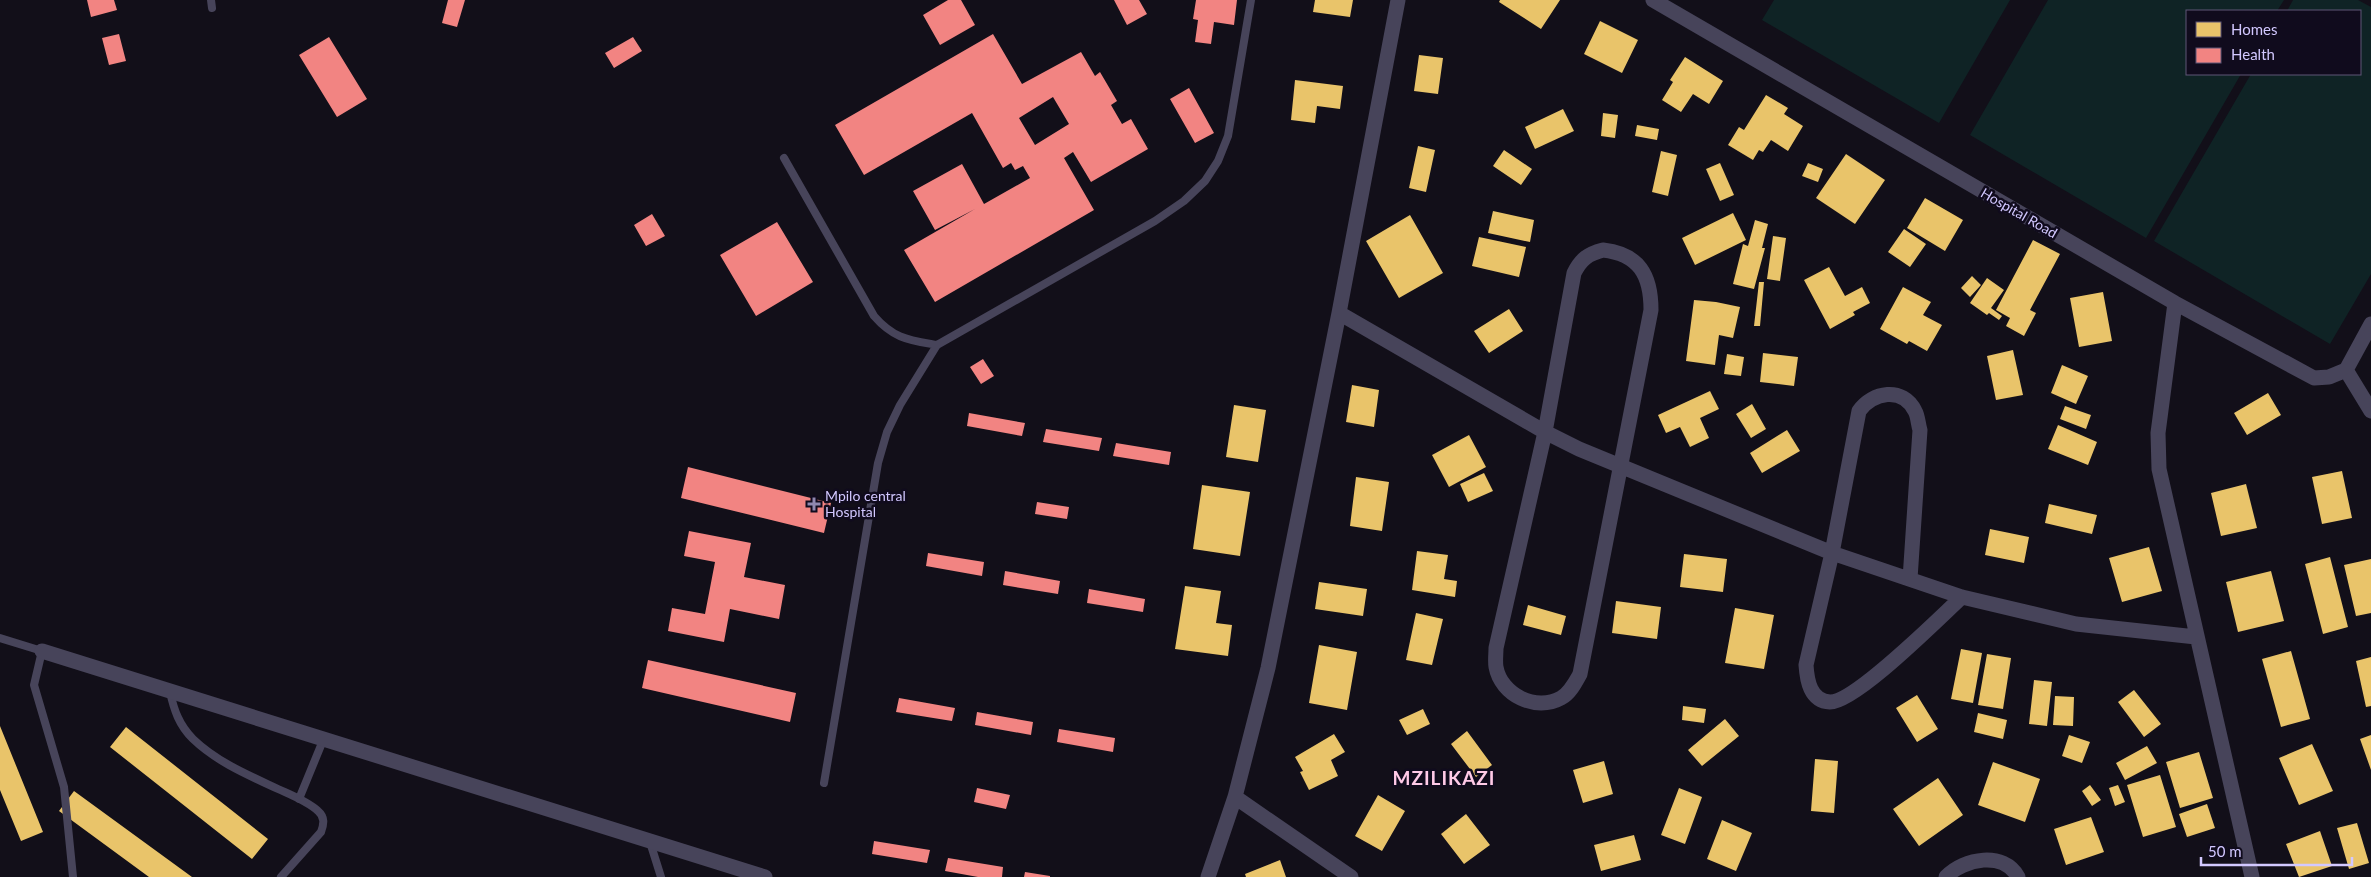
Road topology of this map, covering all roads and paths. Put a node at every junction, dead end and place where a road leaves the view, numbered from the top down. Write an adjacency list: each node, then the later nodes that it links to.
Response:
1 (1252, 0): 8 (lane)
2 (1398, 0): 6 (street)
3 (1653, 0): 5 (street, Hospital Road)
4 (784, 158): 8 (lane)
5 (2175, 303): 9 (street, Hospital Road); 16 (street)
6 (1339, 313): 11 (street); 22 (street)
7 (2371, 324): 9 (street)
8 (937, 345): 21 (lane)
9 (2346, 370): 10 (street)
10 (2371, 410)
11 (1545, 432): 12 (street); 12 (street); 12 (street)
12 (1620, 468): 13 (street)
13 (1832, 553): 14 (street); 14 (street); 15 (street)
14 (1910, 579): 15 (street)
15 (1962, 597): 16 (street)
16 (2196, 637): 33 (street)
17 (0, 638): 18 (lane)
18 (42, 651): 19 (street); 25 (lane)
19 (170, 692): 20 (street); 23 (lane)
20 (324, 738): 23 (lane); 24 (street)
21 (824, 784)
22 (1235, 797): 29 (street); 30 (street)
23 (299, 799): 26 (lane)
24 (650, 842): 27 (lane); 28 (street)
25 (73, 877)
26 (281, 877)
27 (660, 877)
28 (765, 877)
29 (1208, 877)
30 (1351, 877)
31 (1946, 877): 32 (street)
32 (2018, 877)
33 (2252, 877)

